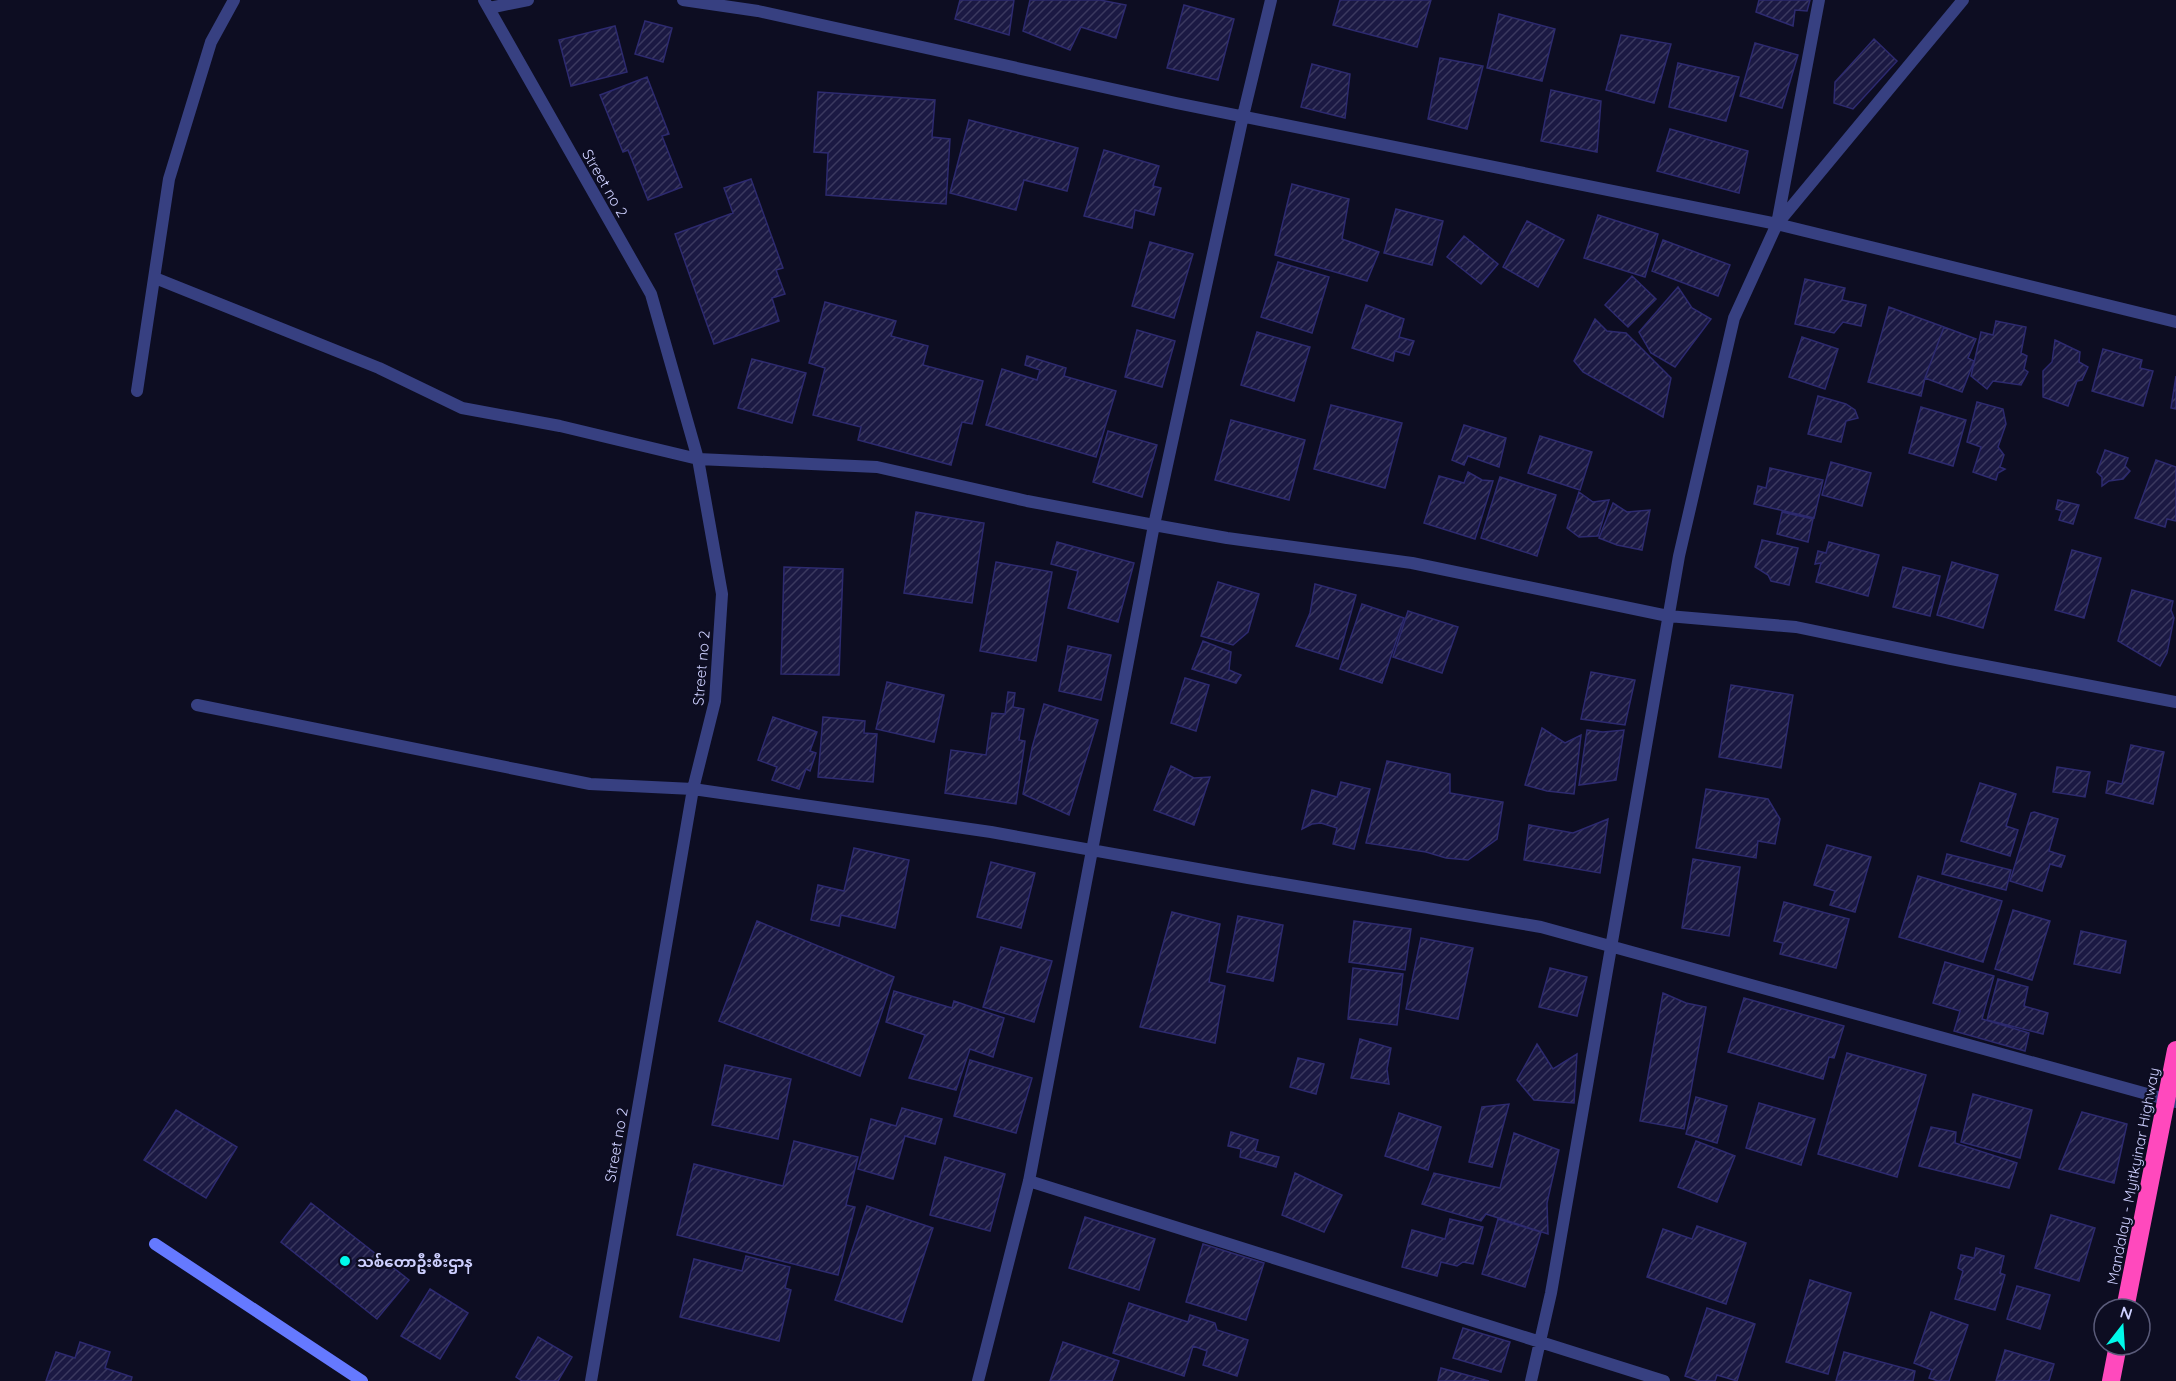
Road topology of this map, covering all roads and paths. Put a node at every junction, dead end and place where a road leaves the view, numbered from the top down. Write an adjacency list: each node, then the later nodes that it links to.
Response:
1 (234, 0): 10 (street)
2 (528, 0): 7 (street)
3 (683, 0): 8 (street)
4 (1271, 0): 8 (street)
5 (1819, 0): 9 (street)
6 (1963, 0): 9 (street)
7 (487, 4): 13 (street, Street no 2)
8 (1243, 116): 9 (street); 14 (street)
9 (1777, 224): 11 (street); 15 (street)
10 (155, 279): 12 (street); 13 (street)
11 (2176, 321)
12 (137, 391)
13 (698, 459): 14 (street); 18 (street, Street no 2)
14 (1154, 525): 15 (street); 19 (street)
15 (1668, 616): 16 (street); 20 (street)
16 (2176, 702)
17 (197, 705): 18 (street)
18 (693, 789): 19 (street); 29 (street, Street no 2)
19 (1091, 850): 20 (street); 23 (street)
20 (1610, 946): 22 (street); 26 (street)
21 (2176, 1050): 22 (highway, Mandalay - Myitkyinar Highway)
22 (2171, 1101): 25 (highway, Mandalay - Myitkyinar Highway)
23 (1029, 1181): 26 (street); 30 (street)
24 (155, 1244): 28 (main road)
25 (2128, 1297)
26 (1540, 1342): 31 (street); 32 (street)
27 (2116, 1357): 33 (highway)
28 (361, 1381)
29 (591, 1381)
30 (978, 1381)
31 (1531, 1381)
32 (1664, 1381)
33 (2111, 1381)

